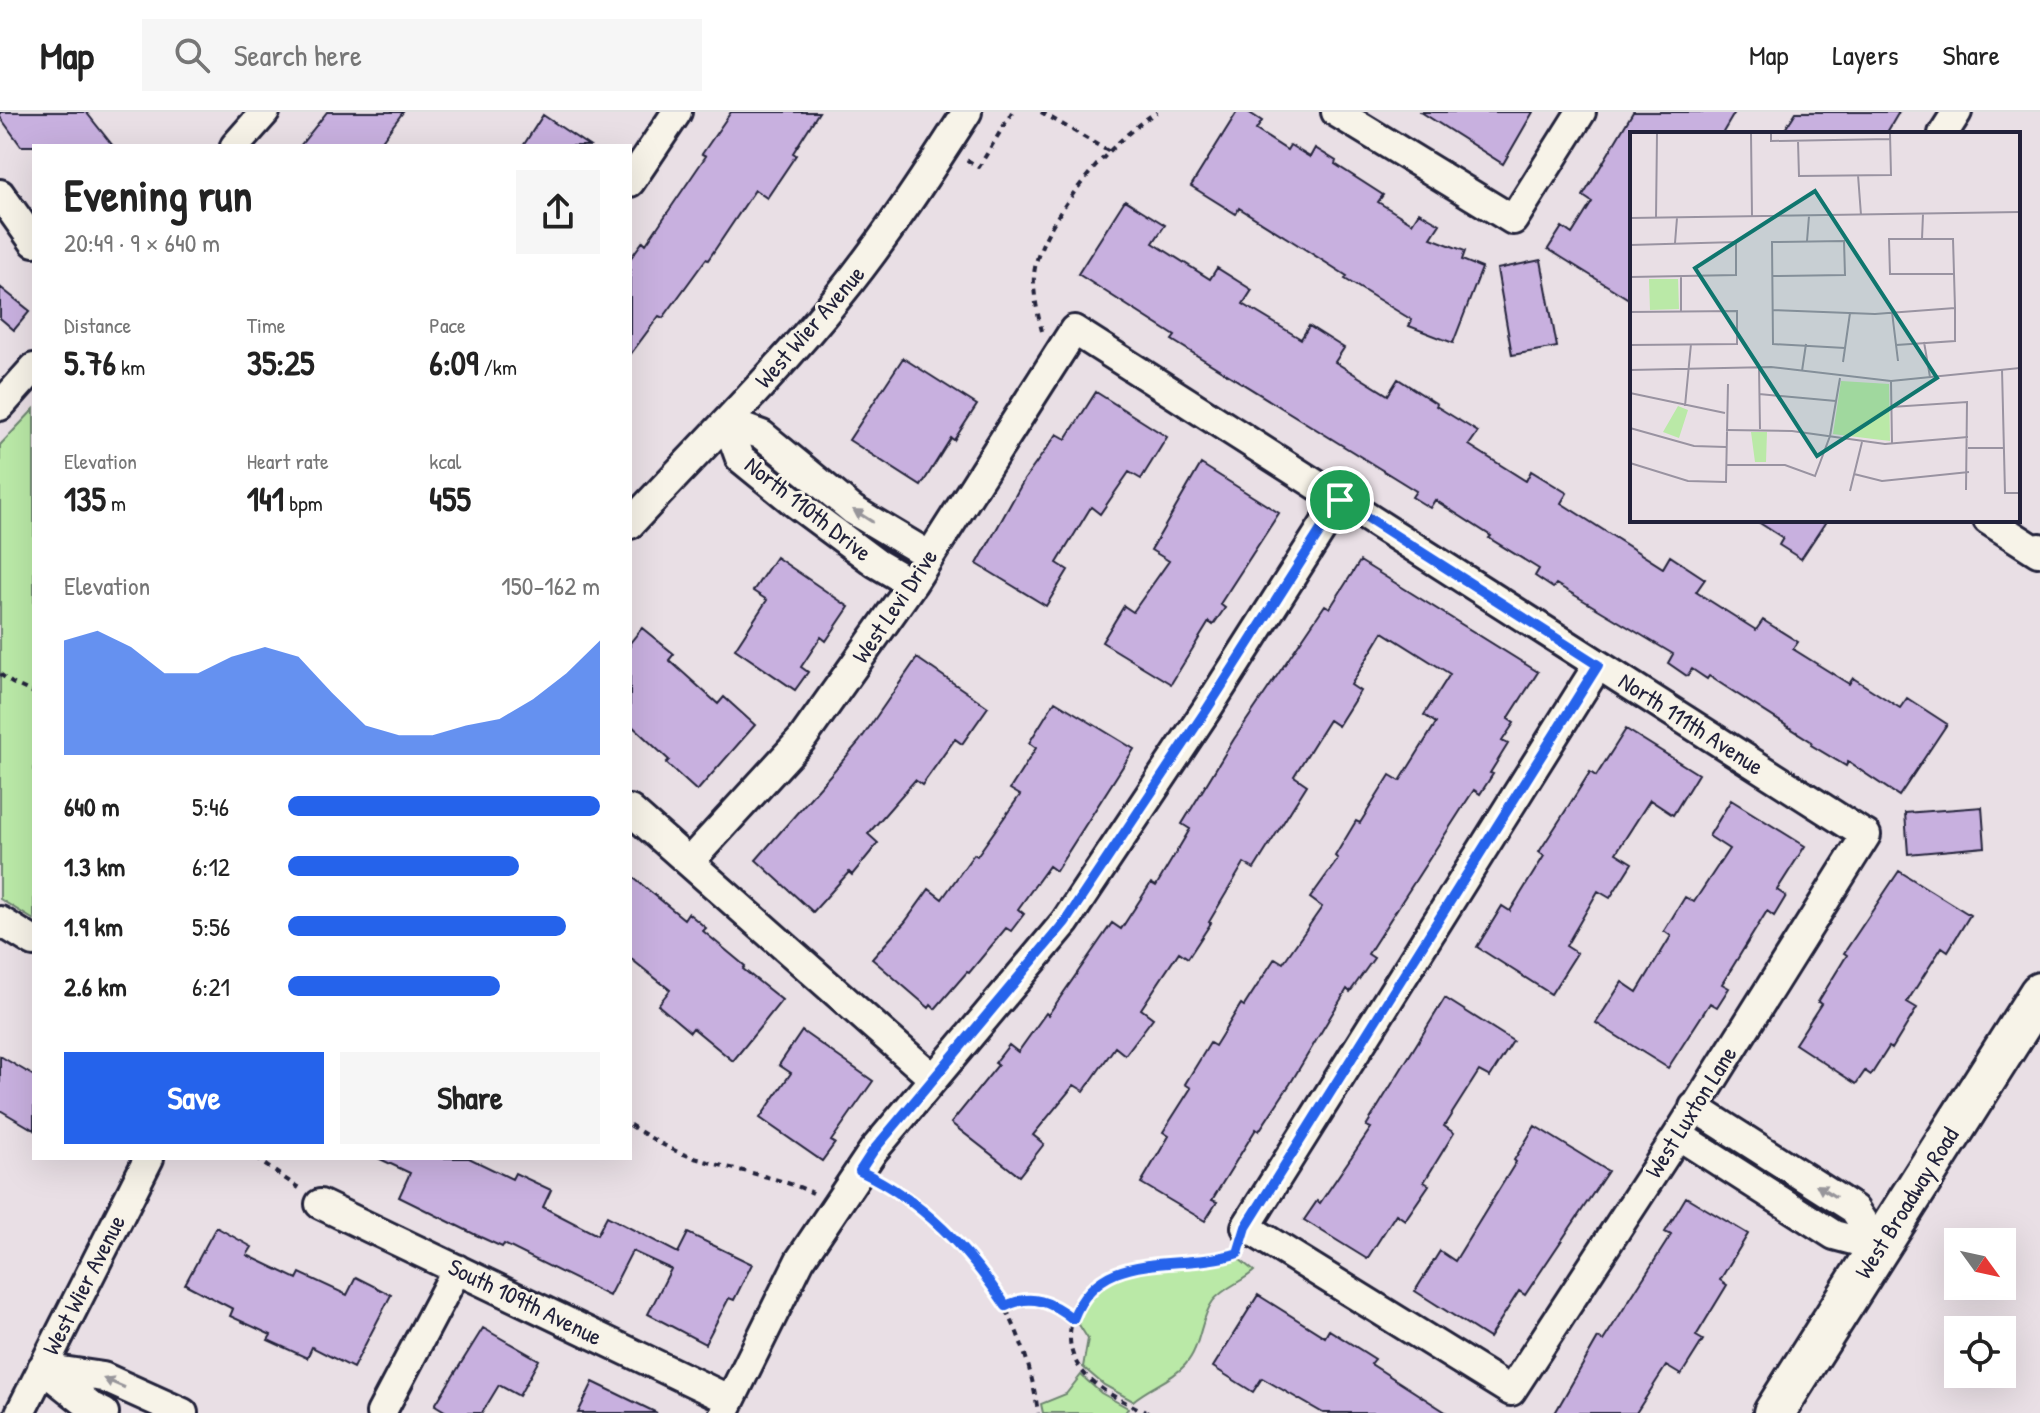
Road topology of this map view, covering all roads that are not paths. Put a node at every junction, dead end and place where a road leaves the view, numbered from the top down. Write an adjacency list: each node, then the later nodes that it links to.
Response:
1 (265, 112): 8 (street)
2 (677, 112): 9 (street)
3 (965, 112): 15 (street, West Wier Avenue)
4 (1336, 112): 5 (street)
5 (1581, 112)
6 (1957, 112): 7 (street)
7 (1944, 132)
8 (237, 144)
9 (632, 179)
10 (0, 194): 11 (street)
11 (32, 239)
12 (1068, 338): 16 (street, North 111th Avenue); 20 (street, West Levi Drive)
13 (32, 370): 14 (street)
14 (0, 406)
15 (727, 422): 17 (street, West Wier Avenue); 20 (street, North 110th Drive, one-way to 15); 21 (street, North 110th Drive)
16 (1340, 500): 22 (street, North 111th Avenue); 29 (street)
17 (632, 522)
18 (1991, 522): 19 (street)
19 (2038, 550)
20 (930, 556): 21 (street, West Levi Drive)
21 (912, 584): 25 (street, West Levi Drive)
22 (1598, 665): 24 (street, North 111th Avenue); 31 (street, West Luxton Lane)
23 (632, 812): 25 (street)
24 (1862, 833): 30 (street, West Luxton Lane)
25 (690, 861): 29 (street)
26 (1, 924): 27 (street)
27 (32, 941)
28 (2040, 993): 34 (main road, West Broadway Road)
29 (933, 1078): 37 (street)
30 (1694, 1107): 31 (street, West Luxton Lane); 34 (street, one-way to 30)
31 (1678, 1135): 34 (street)
32 (148, 1160): 36 (street, West Wier Avenue)
33 (320, 1204): 35 (street, South 109th Avenue)
34 (1879, 1247): 42 (main road, West Broadway Road)
35 (457, 1269): 37 (street, South 109th Avenue); 41 (street)
36 (42, 1368): 38 (street, West Wier Avenue); 39 (street); 40 (street, one-way to 36)
37 (727, 1406)
38 (20, 1413)
39 (104, 1413)
40 (183, 1413)
41 (381, 1413)
42 (1774, 1413)

